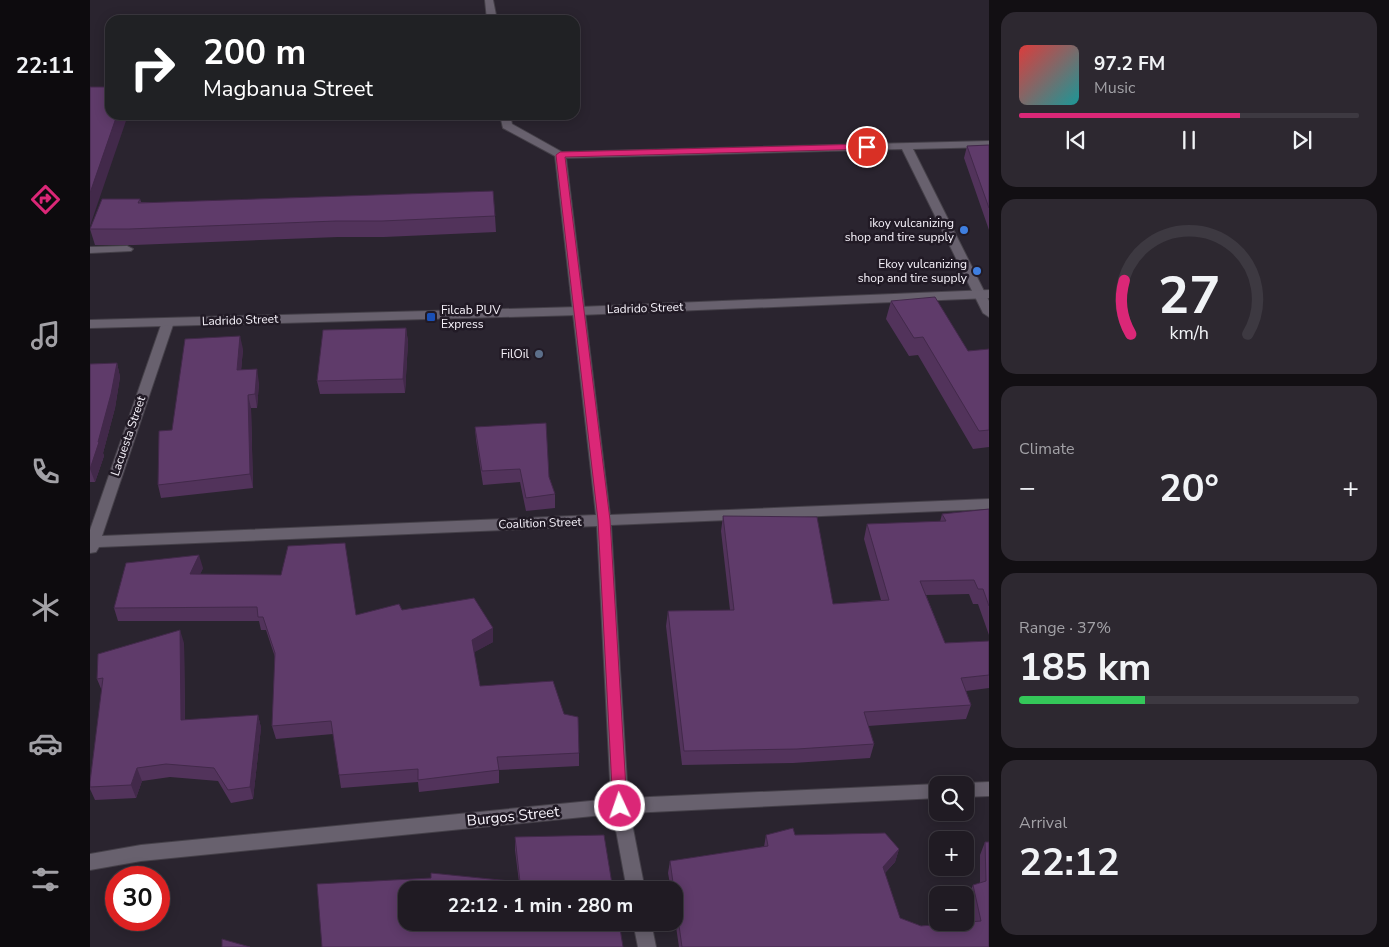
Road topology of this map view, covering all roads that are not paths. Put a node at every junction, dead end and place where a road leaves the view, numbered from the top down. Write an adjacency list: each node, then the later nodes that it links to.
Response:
1 (489, 0): 2 (street)
2 (491, 15)
3 (506, 120): 6 (street)
4 (989, 144): 5 (street)
5 (906, 146): 6 (street); 9 (street)
6 (560, 155): 10 (street)
7 (127, 249): 8 (street)
8 (90, 250)
9 (984, 294): 10 (street, Ladrido Street); 11 (street)
10 (579, 311): 12 (street, Ladrido Street); 15 (street)
11 (989, 313)
12 (168, 322): 13 (street, Ladrido Street); 16 (street, Lacuesta Street)
13 (90, 324)
14 (989, 504): 15 (street, Coalition Street)
15 (604, 520): 16 (street, Coalition Street); 20 (street)
16 (91, 545)
17 (989, 789): 18 (street)
18 (974, 790)
19 (929, 791): 20 (street, Burgos Street)
20 (620, 806): 21 (street, Burgos Street); 22 (street)
21 (90, 862)
22 (634, 881)
23 (644, 931): 24 (street)
24 (647, 947)

